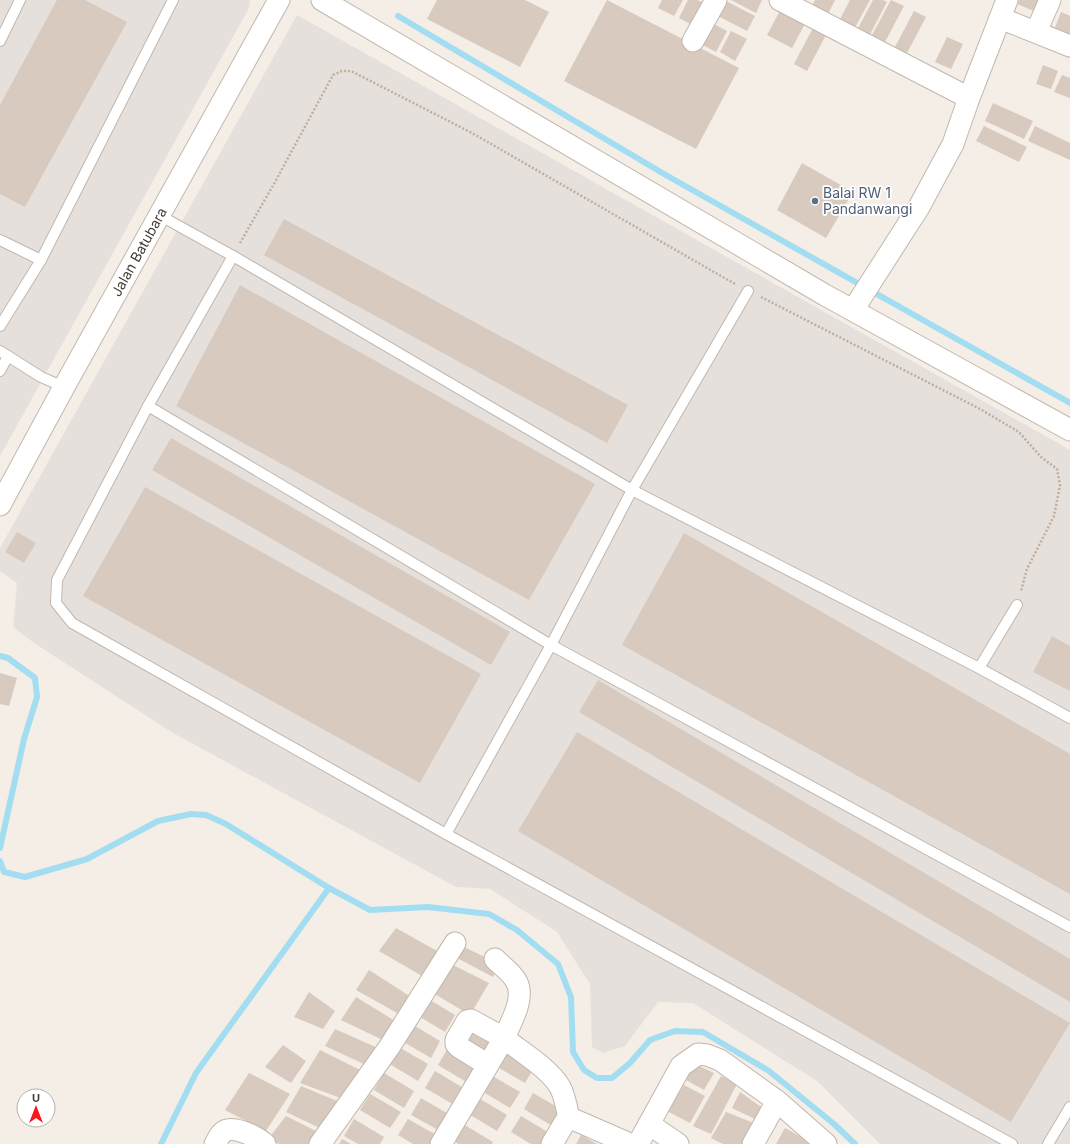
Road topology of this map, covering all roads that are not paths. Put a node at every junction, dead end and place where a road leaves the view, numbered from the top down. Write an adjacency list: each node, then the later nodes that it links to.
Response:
1 (20, 0): 10 (lane)
2 (173, 0): 17 (lane)
3 (279, 0): 14 (street, Jalan Batubara)
4 (322, 0): 19 (street)
5 (716, 0): 11 (street)
6 (780, 0): 13 (street)
7 (1050, 0): 9 (street)
8 (1003, 9): 9 (street); 13 (street)
9 (1036, 32): 12 (street)
10 (0, 41)
11 (693, 41)
12 (1070, 46)
13 (969, 98): 19 (street)
14 (159, 215): 16 (lane); 23 (street, Jalan Batubara)
15 (0, 240): 17 (lane)
16 (233, 256): 24 (lane); 26 (lane)
17 (41, 260): 20 (lane)
18 (748, 291): 26 (lane)
19 (862, 296): 25 (street)
20 (0, 326)
21 (4, 354): 22 (lane); 23 (lane)
22 (0, 371)
23 (64, 386): 27 (street, Jalan Batubara)
24 (148, 406): 29 (lane); 32 (lane)
25 (1070, 430)
26 (632, 490): 29 (lane); 30 (lane)
27 (0, 505)
28 (1017, 605): 30 (lane)
29 (551, 645): 32 (lane); 33 (lane)
30 (979, 668): 31 (lane)
31 (1070, 718)
32 (446, 834): 52 (lane)
33 (1070, 927)
34 (455, 943): 44 (street)
35 (495, 959): 36 (street)
36 (504, 1038): 37 (street); 37 (street); 40 (street)
37 (488, 1065): 45 (street)
38 (777, 1101): 41 (street); 50 (street); 51 (street)
39 (1070, 1106): 53 (lane)
40 (569, 1119): 46 (street); 47 (street)
41 (649, 1124): 48 (street); 49 (street)
42 (215, 1144): 43 (street)
43 (266, 1144)
44 (320, 1144)
45 (441, 1144)
46 (552, 1144)
47 (630, 1144)
48 (638, 1144)
49 (678, 1144)
50 (753, 1144)
51 (826, 1144)
52 (1012, 1144)
53 (1048, 1144)

